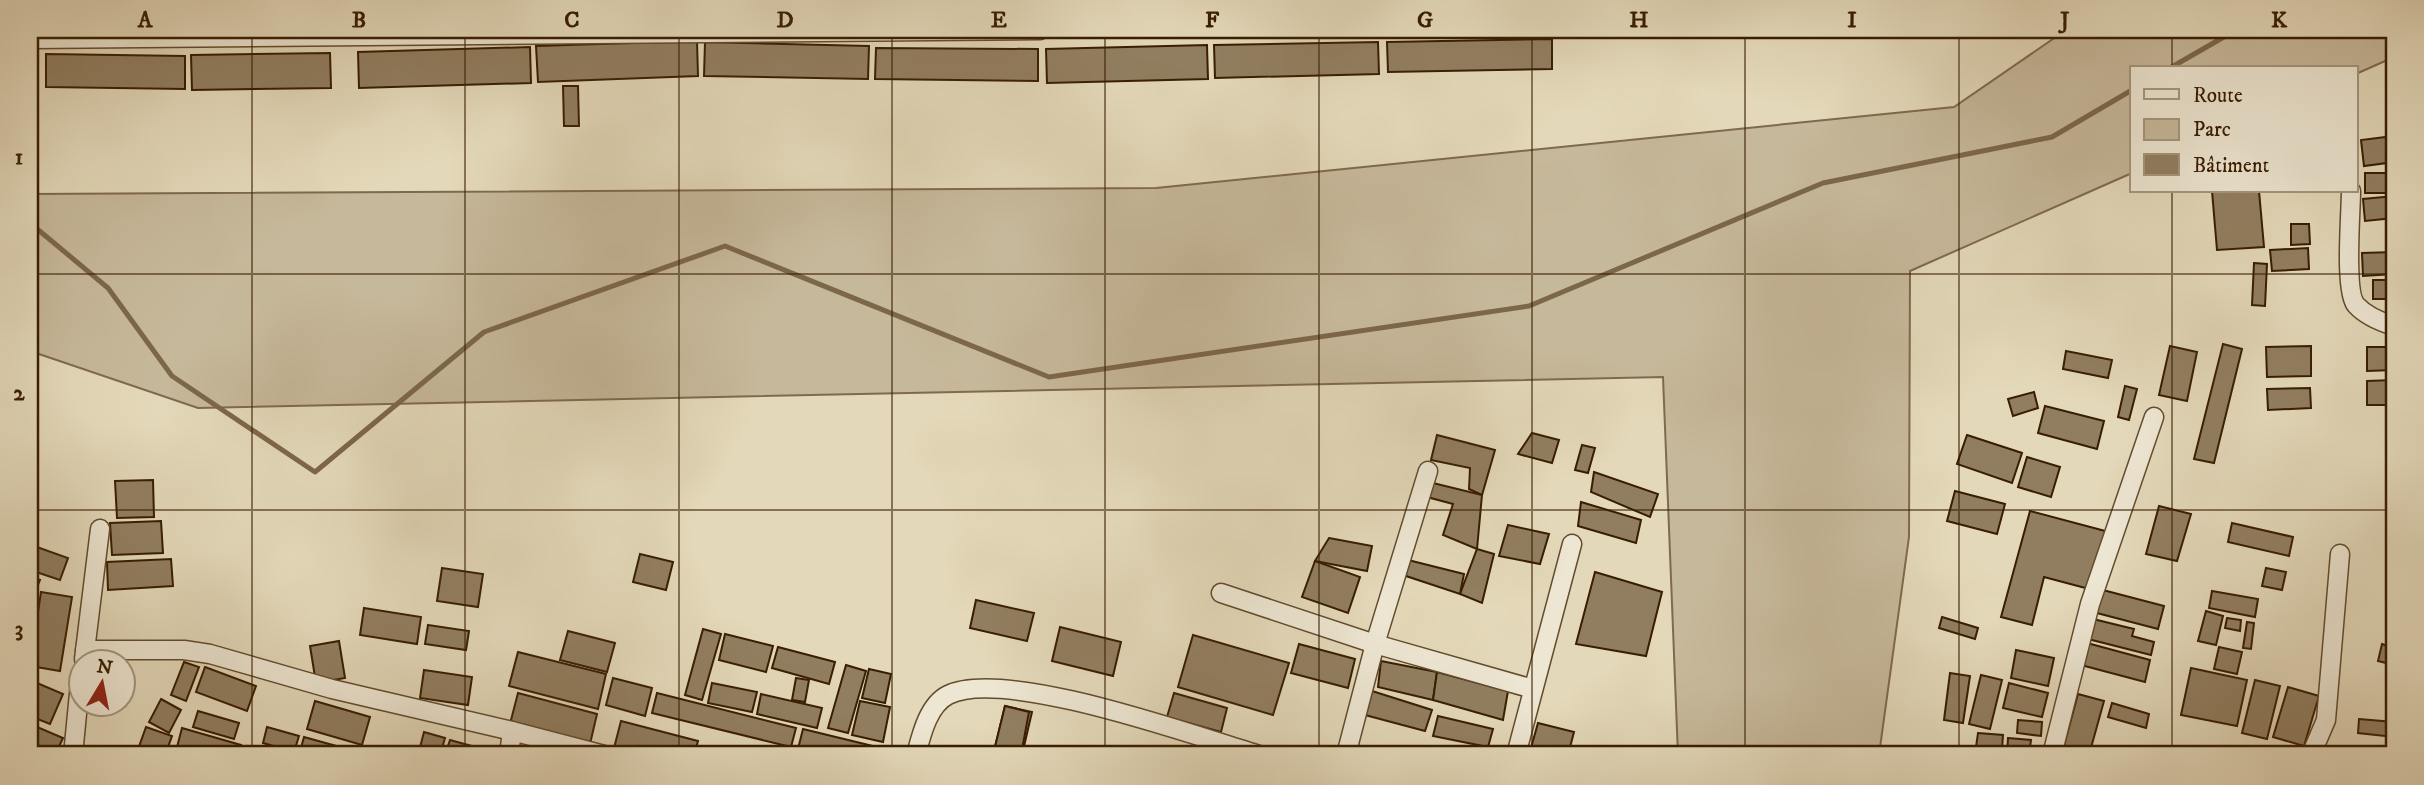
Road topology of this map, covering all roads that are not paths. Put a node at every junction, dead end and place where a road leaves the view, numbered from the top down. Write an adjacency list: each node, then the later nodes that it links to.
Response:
1 (1040, 30): 2 (street)
2 (351, 33): 3 (street)
3 (30, 39)
4 (2351, 192): 5 (street)
5 (2394, 326)
6 (2154, 417): 25 (street)
7 (1427, 471): 12 (street)
8 (100, 529): 13 (street)
9 (1572, 544): 15 (street)
10 (2340, 554): 26 (street)
11 (1221, 593): 12 (street)
12 (1375, 644): 15 (street); 23 (street)
13 (85, 648)
14 (136, 653): 17 (street)
15 (1533, 689): 24 (street)
16 (77, 718): 18 (street)
17 (512, 731): 19 (street); 20 (street)
18 (73, 755)
19 (509, 755)
20 (604, 755)
21 (916, 755): 22 (street)
22 (1259, 755)
23 (1346, 755)
24 (1516, 755)
25 (2052, 755)
26 (2311, 755)

